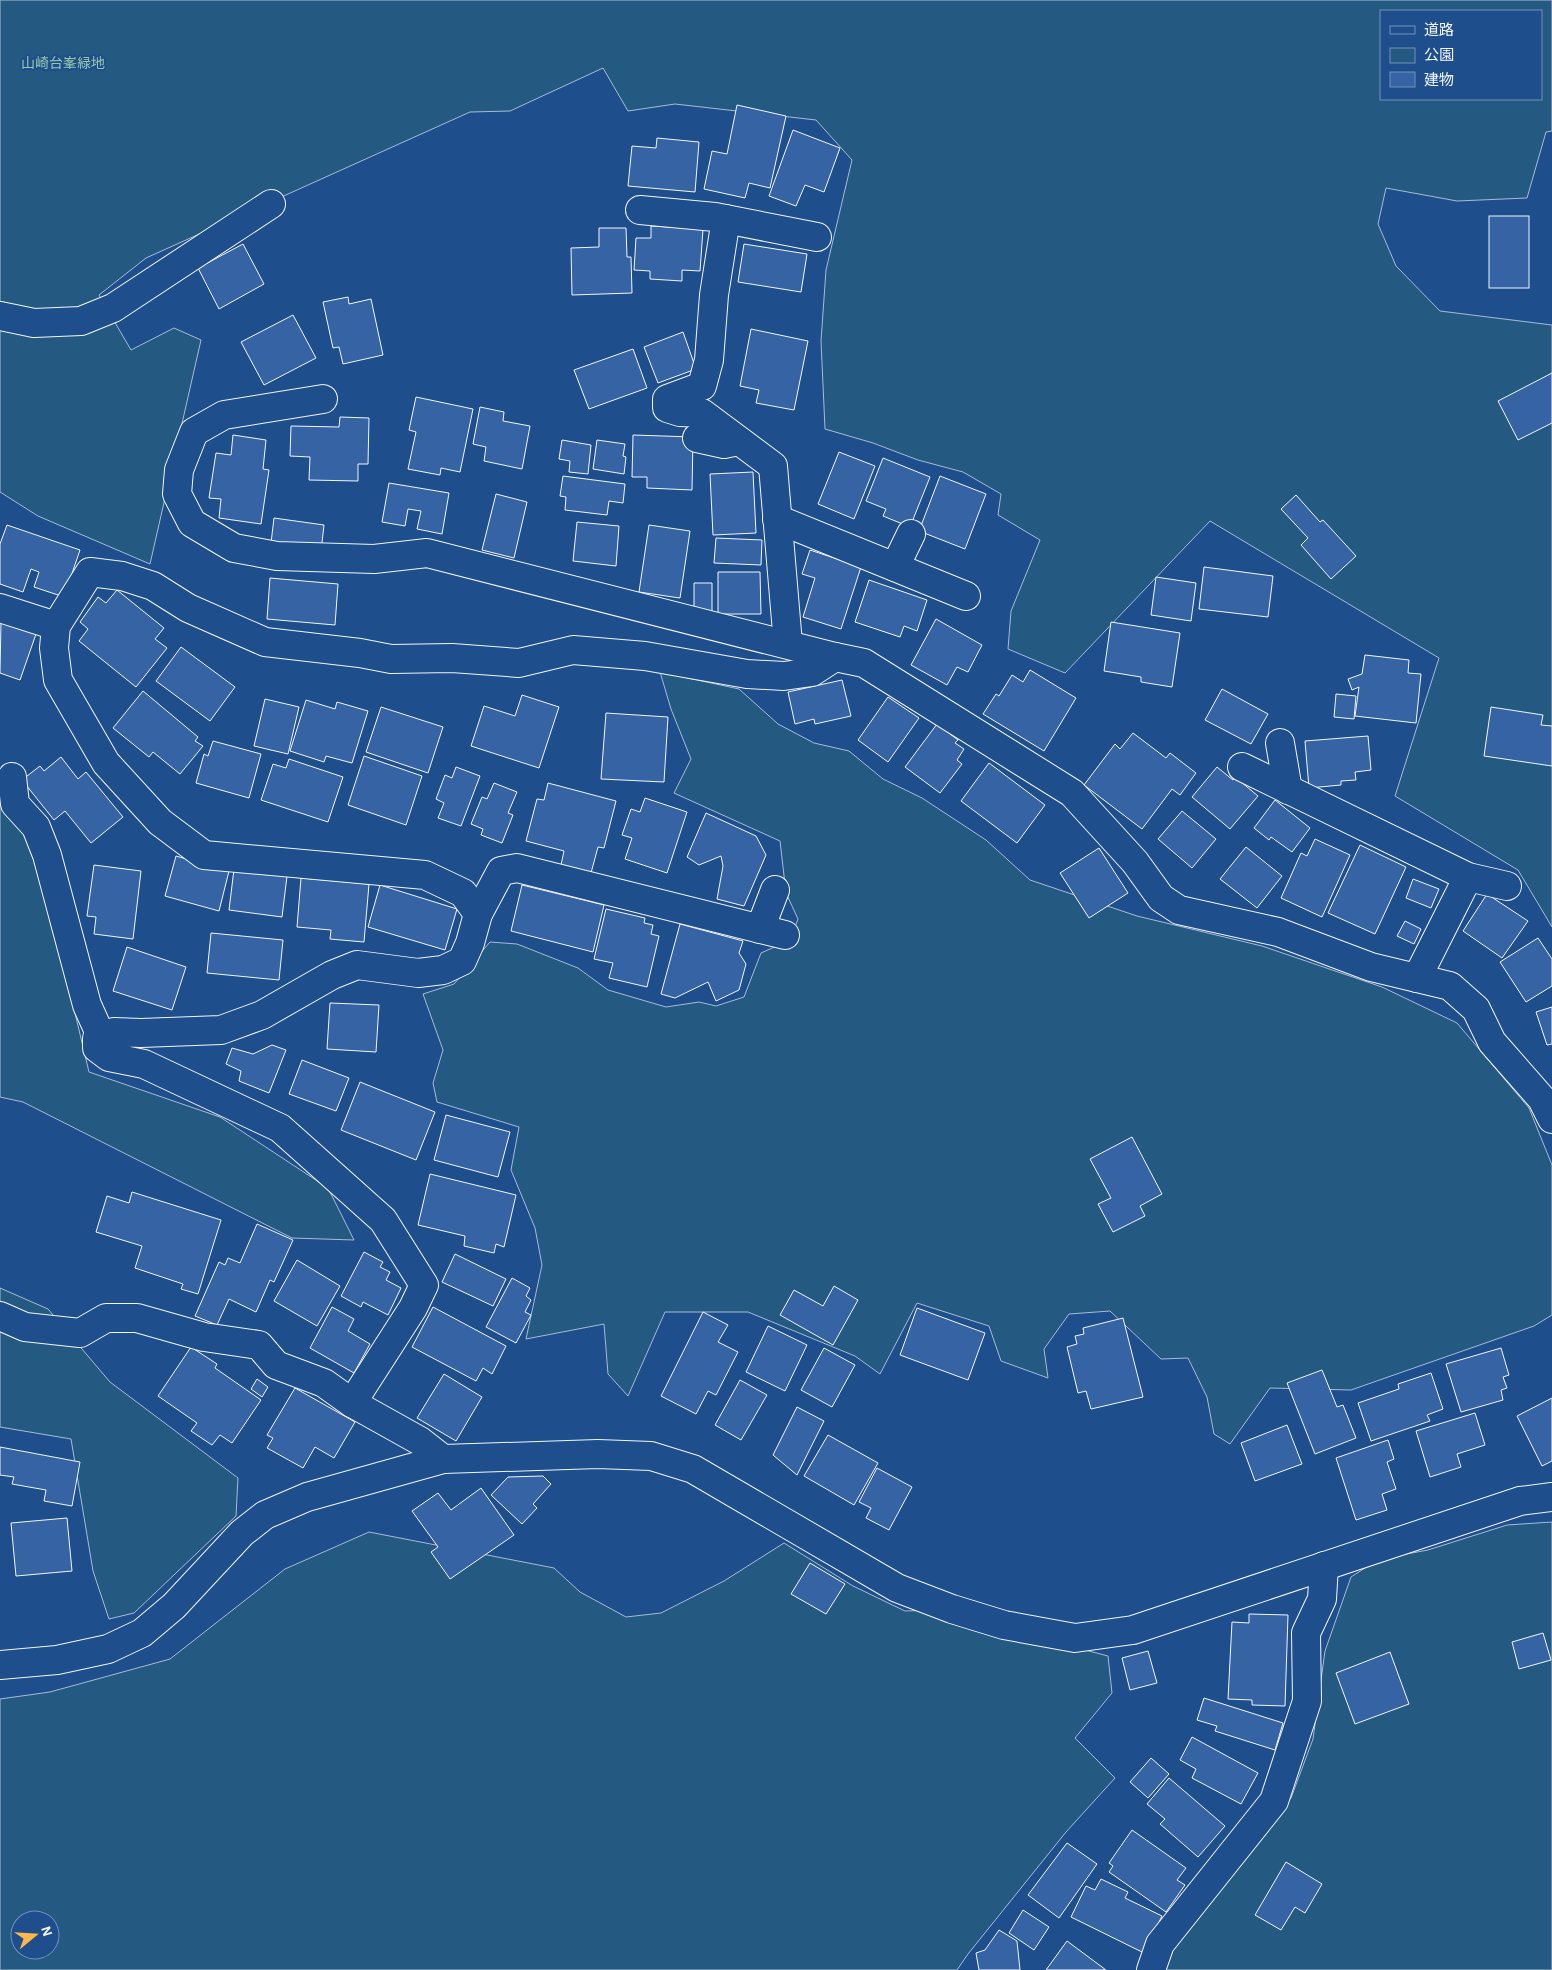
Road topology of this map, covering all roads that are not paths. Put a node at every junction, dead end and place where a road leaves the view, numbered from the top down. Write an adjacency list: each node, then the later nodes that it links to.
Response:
1 (271, 204): 5 (street)
2 (640, 210): 3 (street)
3 (726, 219): 4 (street); 8 (street)
4 (817, 237)
5 (0, 316)
6 (323, 399): 15 (street)
7 (697, 438): 8 (street)
8 (739, 441): 9 (street)
9 (777, 519): 11 (street); 15 (street)
10 (911, 534): 11 (street)
11 (895, 567): 12 (street)
12 (966, 596)
13 (0, 608): 14 (street)
14 (56, 626): 16 (street); 24 (street)
15 (788, 644): 16 (street)
16 (835, 657): 25 (street)
17 (1280, 743): 20 (street)
18 (1242, 767): 20 (street)
19 (12, 777): 26 (street)
20 (1288, 790): 21 (street)
21 (1468, 877): 22 (street); 25 (street)
22 (1506, 886)
23 (775, 890): 24 (street)
24 (478, 914): 26 (street)
25 (1417, 978): 27 (street)
26 (101, 1036): 29 (street)
27 (1552, 1119)
28 (0, 1316): 29 (street)
29 (352, 1403): 30 (street)
30 (443, 1459): 32 (street); 33 (street)
31 (1552, 1497): 32 (street)
32 (1324, 1566): 34 (street)
33 (0, 1665)
34 (1151, 1970)

